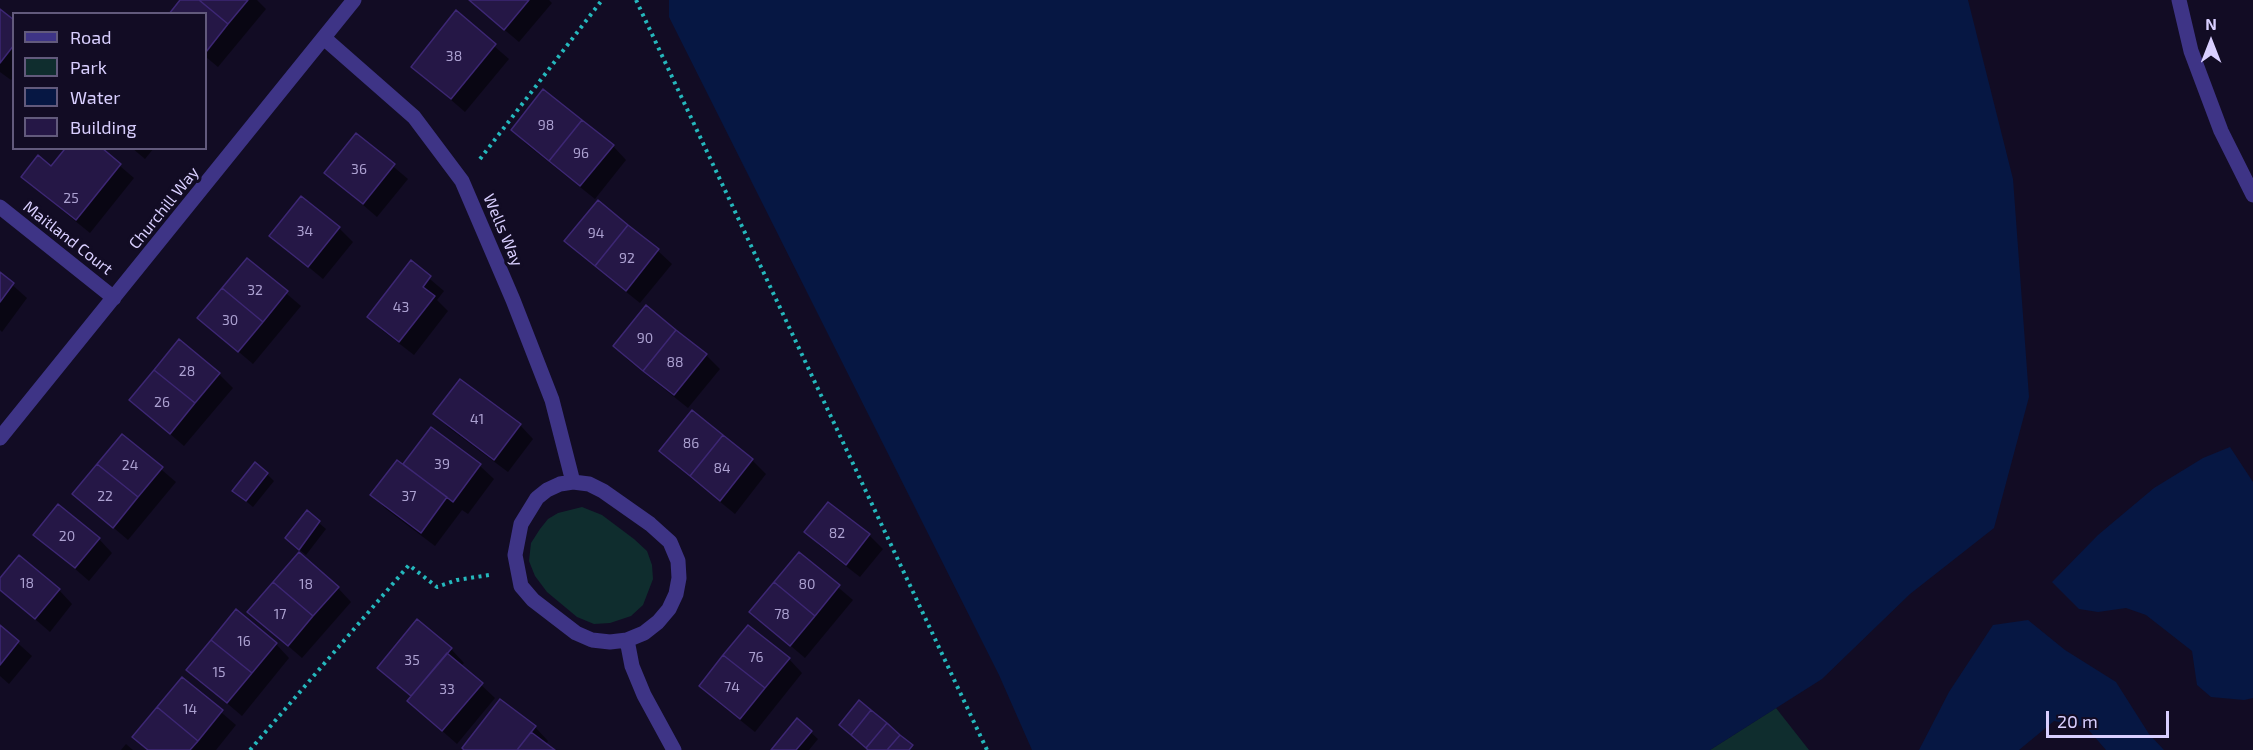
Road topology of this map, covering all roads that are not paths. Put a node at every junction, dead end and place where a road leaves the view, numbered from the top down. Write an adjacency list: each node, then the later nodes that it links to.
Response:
1 (354, 0): 3 (street, Churchill Way)
2 (2179, 0): 4 (street)
3 (324, 38): 6 (street, Churchill Way); 8 (street, Wells Way)
4 (2253, 195)
5 (0, 207): 6 (street, Maitland Court)
6 (114, 298): 7 (street, Churchill Way)
7 (0, 438)
8 (573, 482): 9 (street); 9 (street)
9 (627, 640): 10 (street)
10 (674, 750)

